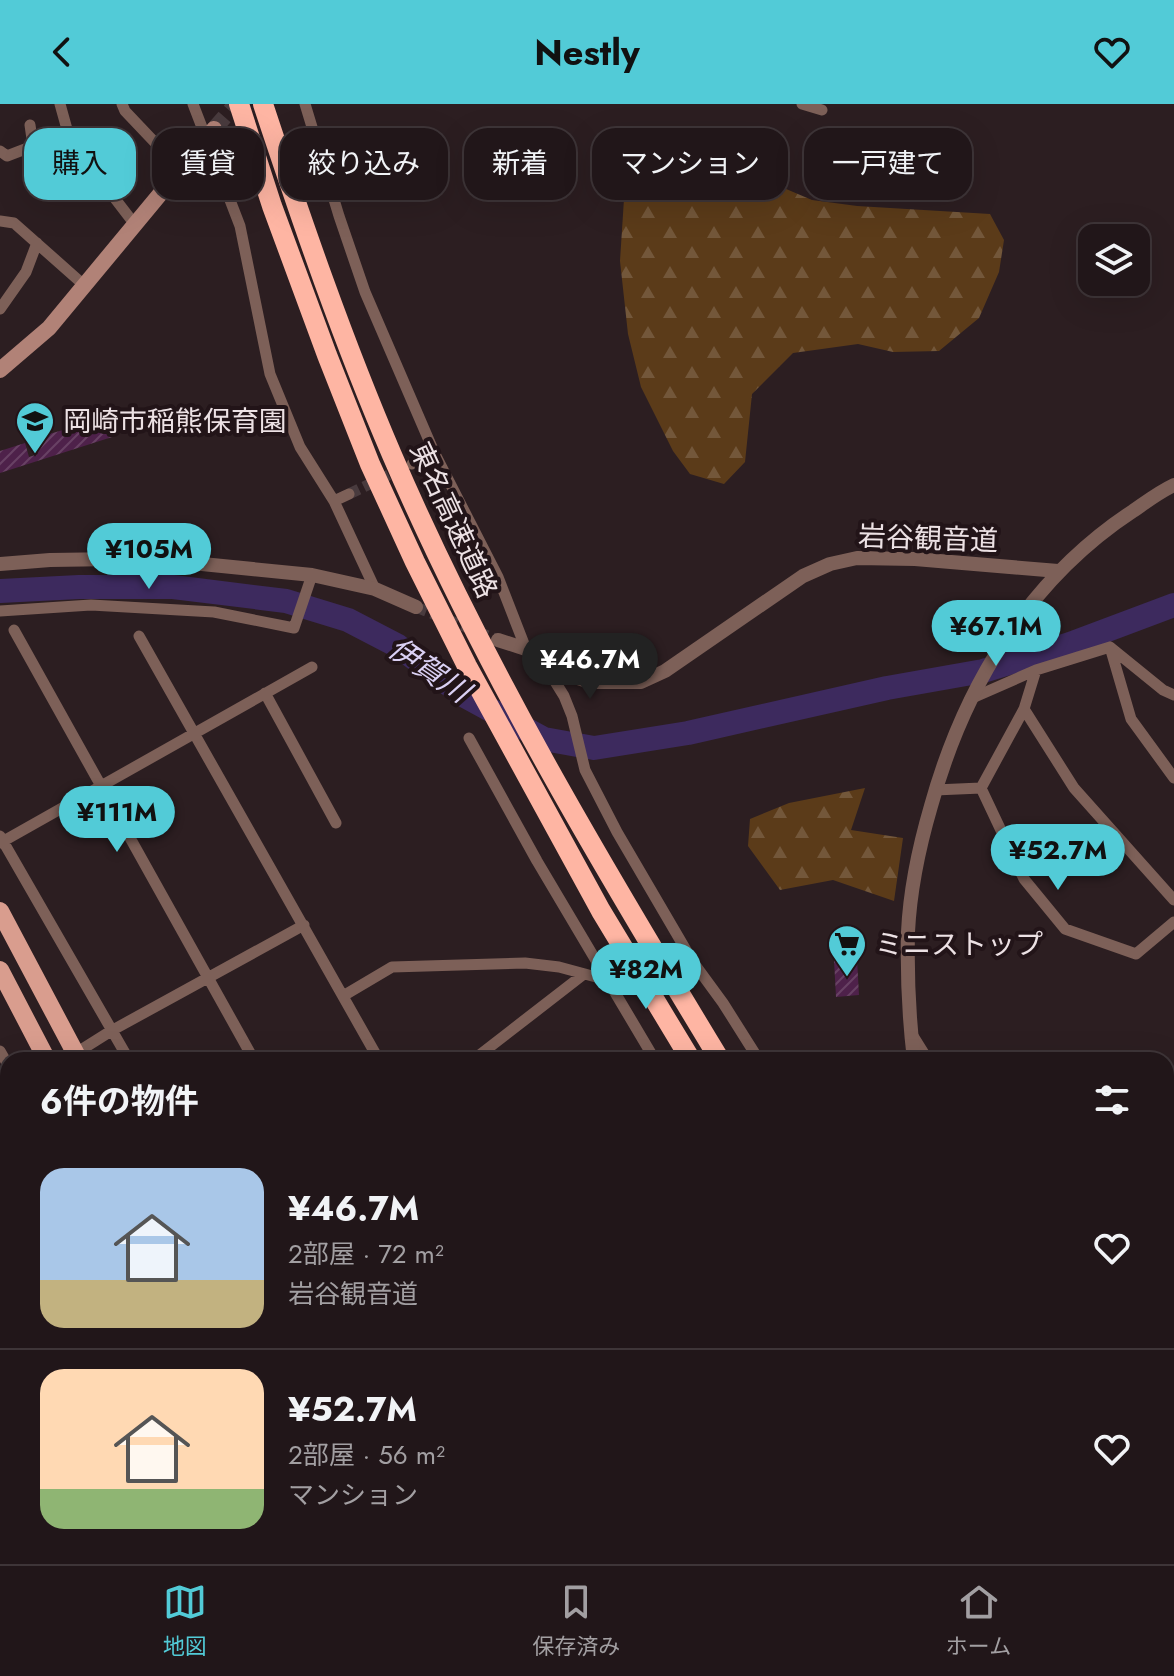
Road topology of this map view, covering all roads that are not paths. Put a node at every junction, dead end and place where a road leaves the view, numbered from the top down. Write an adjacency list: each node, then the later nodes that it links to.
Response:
1 (60, 104): 16 (street)
2 (122, 104): 11 (street)
3 (193, 104): 10 (street)
4 (239, 104): 71 (highway, 東名高速道路)
5 (263, 104): 72 (highway, 東名高速道路)
6 (305, 104): 21 (street)
7 (802, 104): 8 (street)
8 (822, 110)
9 (30, 125): 12 (street)
10 (207, 128)
11 (152, 139)
12 (0, 151)
13 (157, 200): 16 (main road)
14 (232, 200): 25 (street)
15 (0, 221): 17 (street)
16 (136, 226): 18 (main road)
17 (37, 243): 18 (street); 19 (street)
18 (85, 286): 20 (main road)
19 (0, 309)
20 (0, 370)
21 (434, 452): 22 (street); 36 (street)
22 (412, 464)
23 (1174, 485): 27 (street)
24 (349, 494): 25 (street)
25 (334, 501): 29 (street)
26 (0, 564): 28 (street)
27 (1058, 571): 38 (street, 岩谷観音道); 41 (street)
28 (312, 575): 29 (street); 31 (street)
29 (375, 589): 30 (street)
30 (416, 607)
31 (0, 611)
32 (14, 630): 47 (street)
33 (139, 636): 44 (street)
34 (498, 640): 36 (street)
35 (1110, 647): 39 (street); 42 (street); 46 (street)
36 (526, 649): 38 (street)
37 (312, 667): 40 (street)
38 (546, 667): 73 (street)
39 (1036, 670): 41 (street); 43 (street)
40 (265, 693): 44 (street); 50 (street)
41 (972, 694): 49 (street)
42 (1174, 695)
43 (1024, 709): 48 (street); 52 (street)
44 (194, 733): 47 (street); 55 (street)
45 (469, 738): 59 (street)
46 (1174, 778)
47 (100, 787): 51 (street); 58 (street)
48 (981, 788): 49 (street); 54 (street)
49 (935, 790): 62 (street)
50 (336, 823)
51 (1, 840): 61 (street)
52 (1174, 900)
53 (0, 911): 64 (main road)
54 (1174, 922)
55 (304, 925): 58 (street); 60 (street)
56 (0, 970): 63 (main road)
57 (584, 974): 59 (street); 60 (street); 69 (street)
58 (207, 980): 61 (street); 67 (street)
59 (607, 980): 70 (street)
60 (343, 996): 68 (street)
61 (111, 1031): 65 (street); 66 (street)
62 (911, 1032): 74 (street); 75 (street)
63 (43, 1052)
64 (70, 1052)
65 (81, 1052)
66 (124, 1052)
67 (249, 1052)
68 (374, 1052)
69 (483, 1052)
70 (650, 1052)
71 (686, 1052)
72 (715, 1052)
73 (754, 1052)
74 (913, 1052)
75 (923, 1052)

